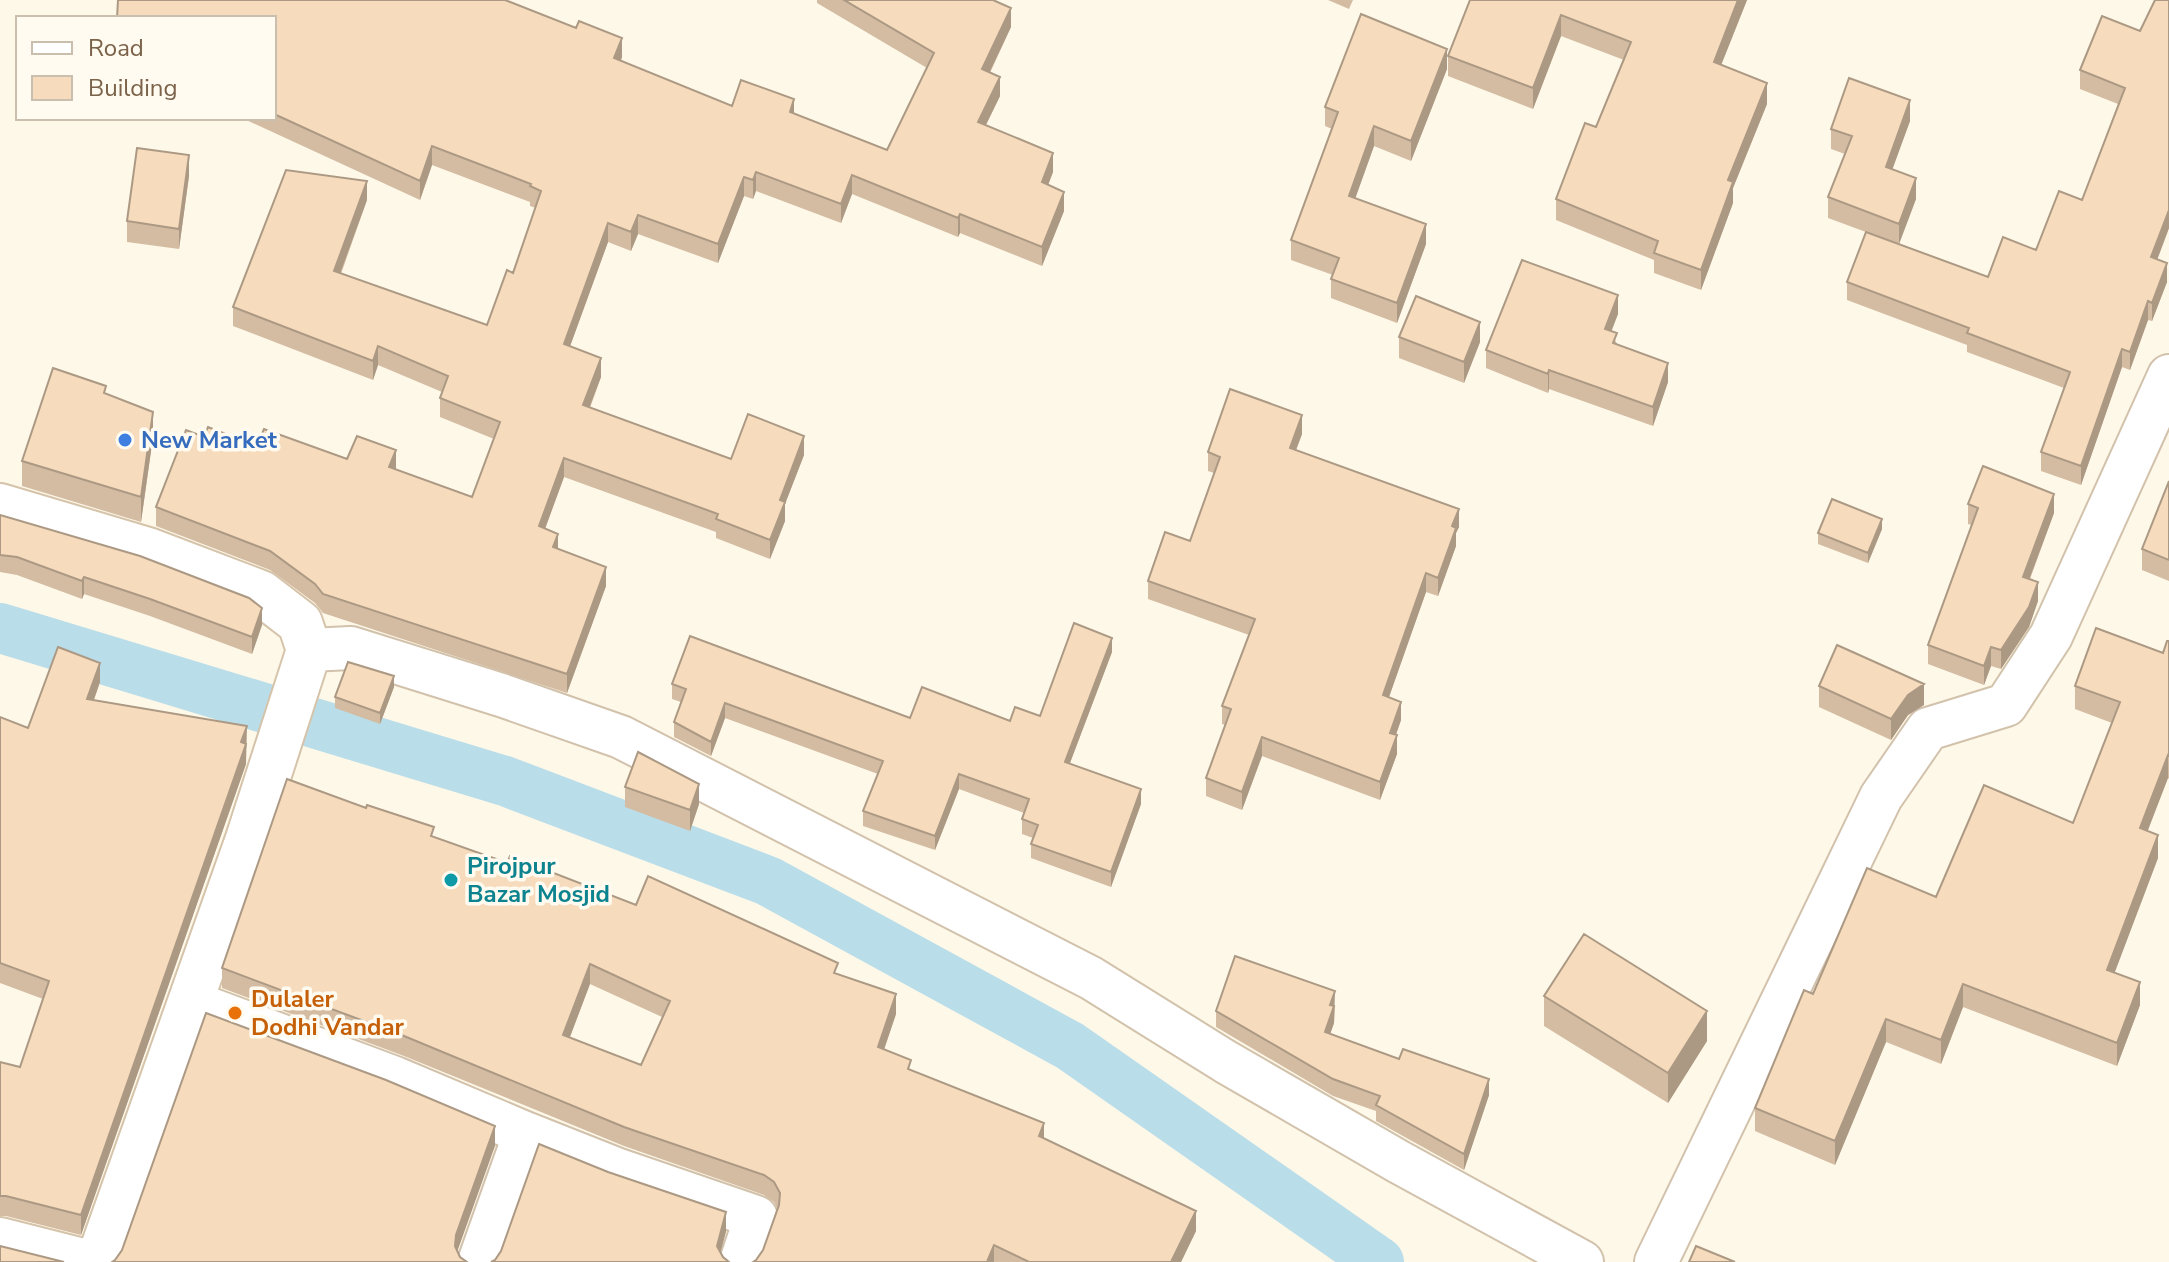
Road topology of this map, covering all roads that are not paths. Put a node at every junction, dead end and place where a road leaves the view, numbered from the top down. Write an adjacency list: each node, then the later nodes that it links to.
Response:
1 (2169, 376): 12 (street)
2 (0, 506): 3 (street)
3 (309, 650): 4 (street); 11 (street)
4 (191, 1002): 5 (street); 8 (street)
5 (525, 1133): 9 (street); 10 (street)
6 (0, 1240): 7 (street)
7 (87, 1262)
8 (98, 1262)
9 (479, 1262)
10 (741, 1262)
11 (1582, 1262)
12 (1656, 1262)

